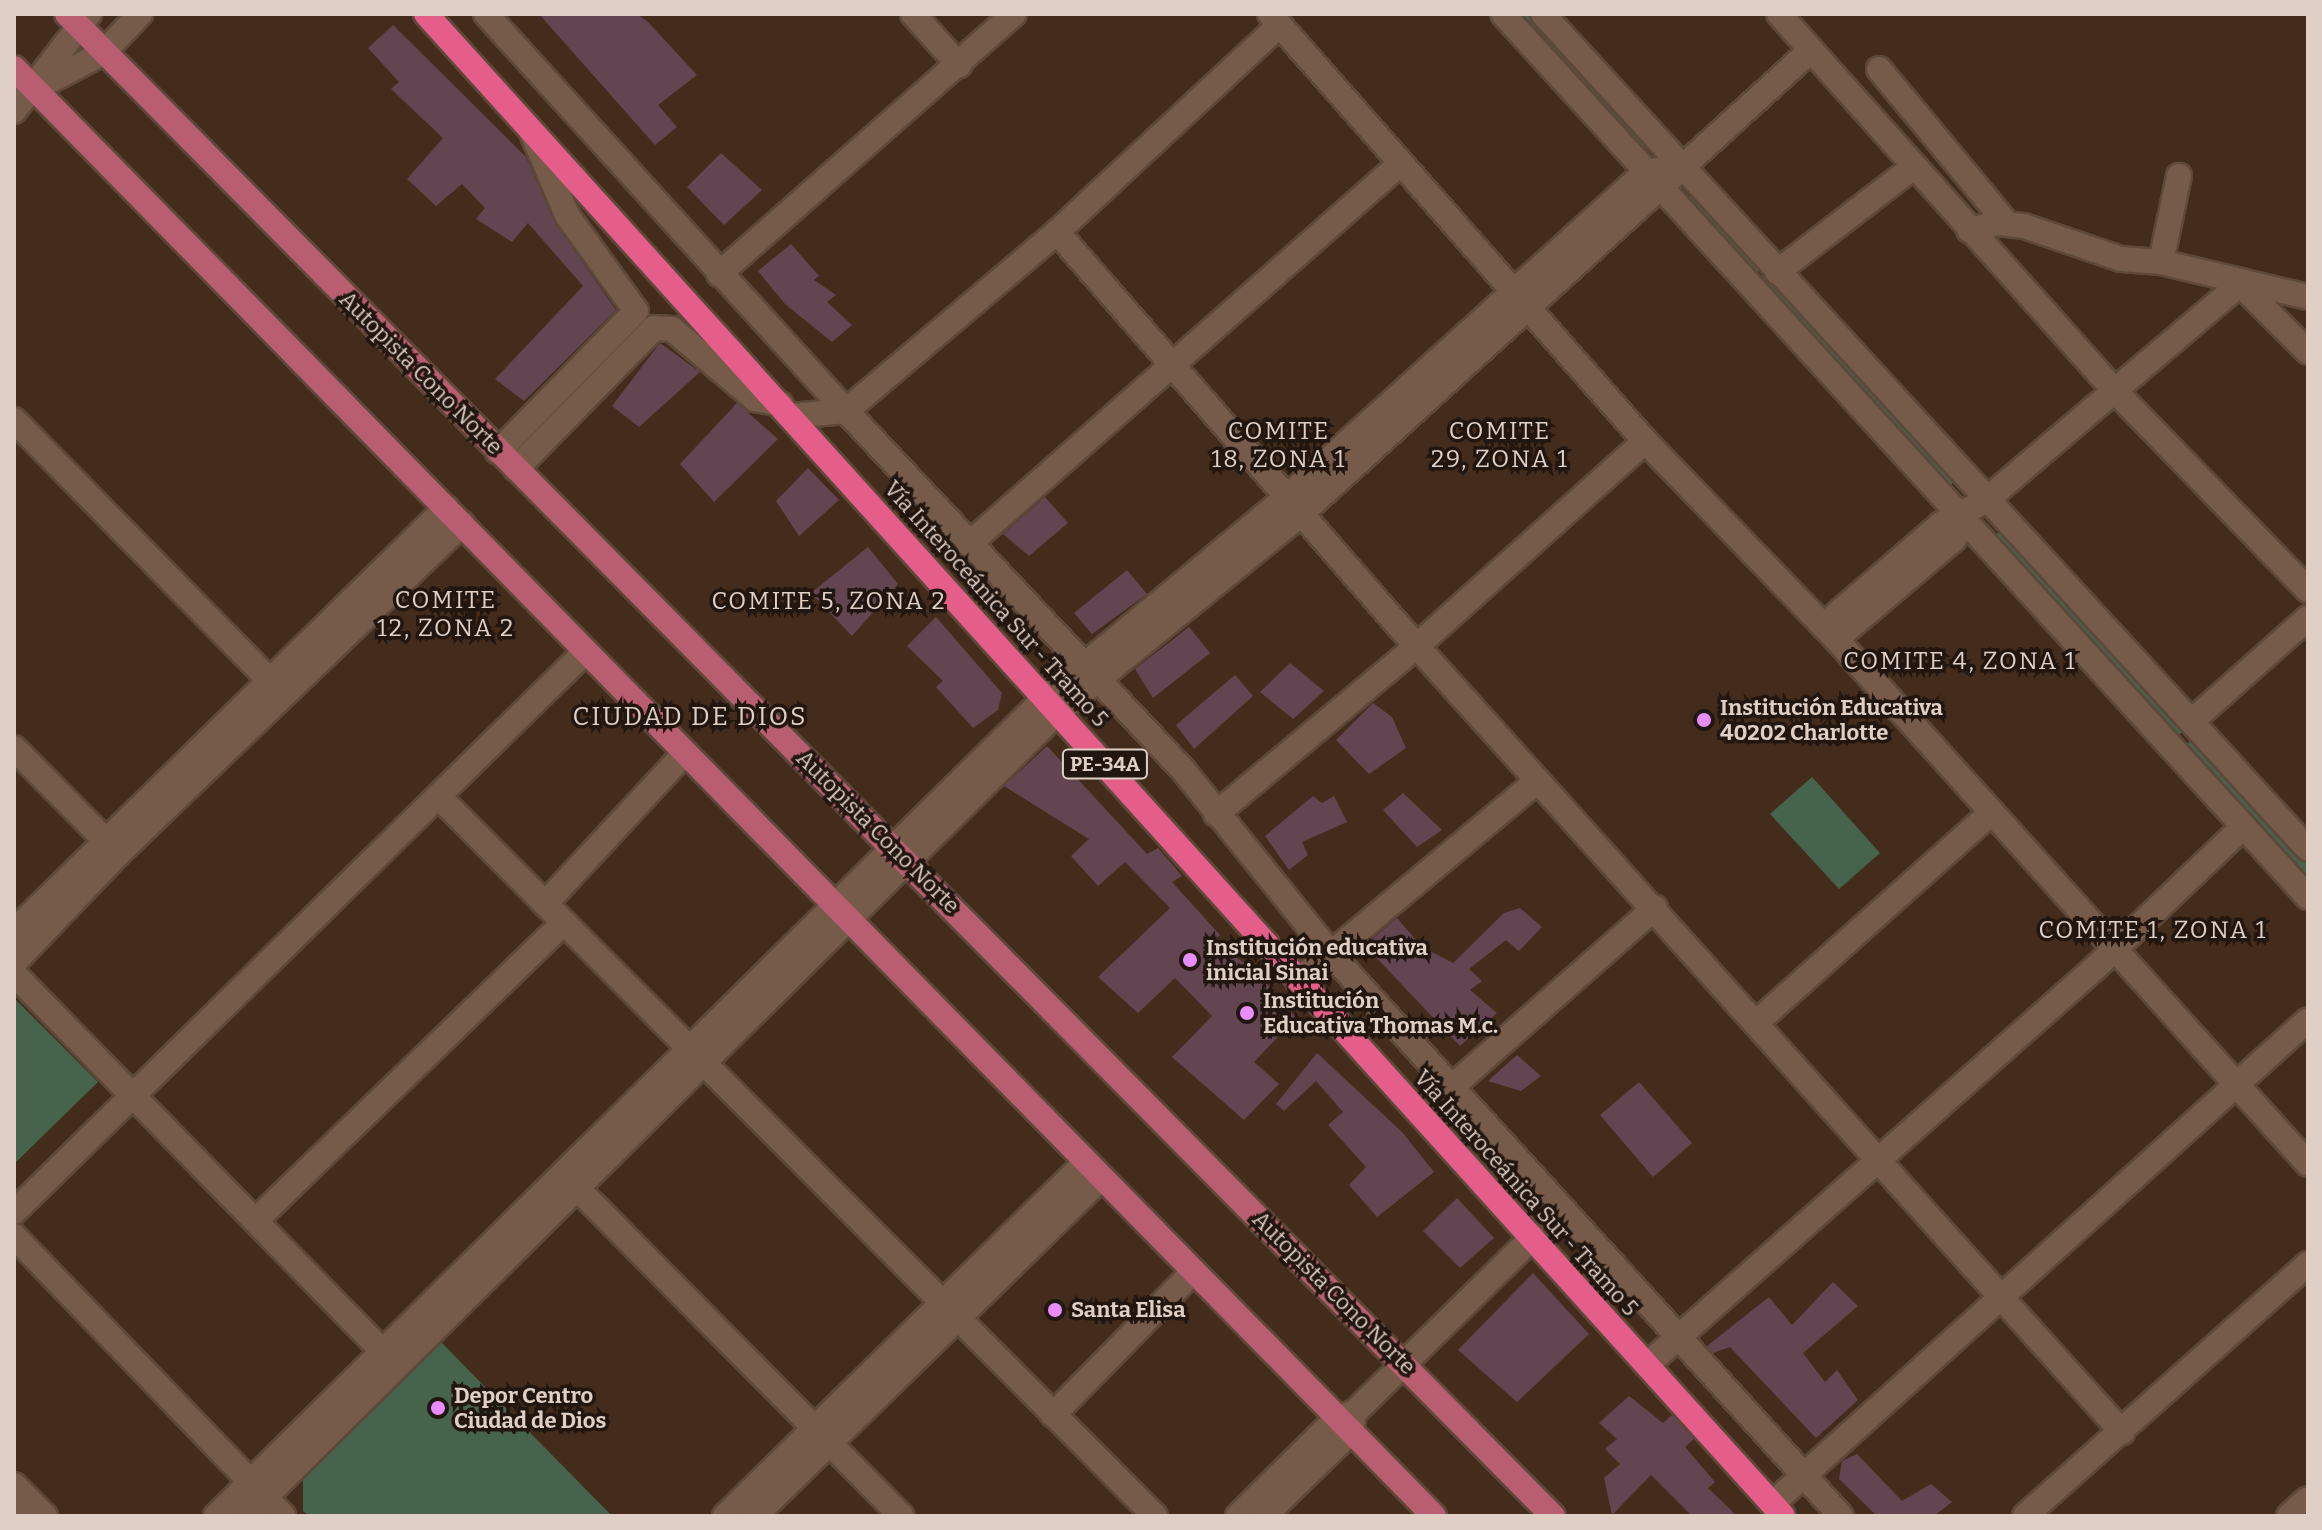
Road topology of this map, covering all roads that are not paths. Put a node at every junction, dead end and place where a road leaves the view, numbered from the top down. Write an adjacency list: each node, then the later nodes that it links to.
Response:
1 (140, 14): 12 (street)
2 (426, 14): 18 (highway, Vía Interoceánica Sur - Tramo 5 / PE-34A)
3 (486, 14): 29 (street)
4 (913, 14): 13 (street)
5 (1014, 14): 13 (street)
6 (1503, 14): 23 (street)
7 (1543, 14): 20 (street)
8 (1779, 14): 11 (street)
9 (78, 18): 12 (main road, Autopista Cono Norte); 16 (street)
10 (1275, 20): 19 (street); 26 (street)
11 (1810, 51): 20 (street); 21 (street)
12 (103, 53): 16 (street); 40 (main road, Autopista Cono Norte)
13 (959, 65): 29 (street)
14 (14, 68): 16 (main road)
15 (1879, 69): 24 (street)
16 (35, 89): 17 (street); 44 (main road)
17 (14, 111)
18 (526, 120): 36 (highway, Vía Interoceánica Sur - Tramo 5 / PE-34A); 40 (street)
19 (1401, 163): 32 (street); 34 (street)
20 (1678, 165): 23 (street); 28 (street)
21 (1912, 168): 25 (street); 28 (street)
22 (2179, 176): 27 (street)
23 (1652, 182): 32 (street); 45 (street)
24 (2007, 224): 25 (street); 27 (street)
25 (1969, 230): 35 (street)
26 (1057, 232): 34 (street); 37 (street)
27 (2161, 262): 30 (street)
28 (1777, 272): 42 (street)
29 (719, 274): 37 (street)
30 (2240, 284): 31 (street); 33 (street); 35 (street)
31 (2307, 293)
32 (1524, 297): 39 (street); 43 (street)
33 (2308, 352)
34 (1170, 367): 43 (street); 46 (street)
35 (2115, 391): 42 (street); 47 (street)
36 (786, 410): 37 (street); 41 (street); 54 (highway, Vía Interoceánica Sur - Tramo 5 / PE-34A)
37 (846, 411): 46 (street)
38 (14, 420): 53 (street)
39 (1645, 441): 49 (street); 50 (street)
40 (498, 452): 41 (main road, Autopista Cono Norte)
41 (516, 469): 65 (main road, Autopista Cono Norte)
42 (1985, 501): 45 (street); 55 (street)
43 (1293, 506): 50 (street); 52 (street)
44 (454, 516): 51 (main road); 53 (street)
45 (1961, 518): 49 (street); 62 (street)
46 (969, 544): 52 (street)
47 (2308, 590)
48 (2308, 618): 55 (street)
49 (1830, 633): 60 (street)
50 (1418, 645): 58 (street); 61 (street)
51 (585, 652): 57 (main road); 59 (street)
52 (1093, 674): 54 (street); 61 (street)
53 (278, 688): 63 (street)
54 (1053, 704): 65 (street); 76 (highway, Vía Interoceánica Sur - Tramo 5 / PE-34A)
55 (2192, 721): 64 (street)
56 (14, 748): 63 (street)
57 (683, 755): 67 (street); 69 (main road)
58 (1537, 781): 68 (street); 73 (street)
59 (440, 798): 67 (street); 82 (street)
60 (1992, 812): 72 (street); 78 (street)
61 (1216, 814): 73 (street)
62 (2243, 827): 66 (street); 72 (street)
63 (112, 848): 71 (street); 74 (street)
64 (2308, 849)
65 (897, 851): 69 (street); 97 (main road, Autopista Cono Norte)
66 (2308, 897)
67 (545, 904): 70 (street)
68 (1655, 908): 78 (street); 80 (street)
69 (841, 912): 79 (street); 85 (main road)
70 (563, 924): 79 (street); 88 (street)
71 (14, 931)
72 (2114, 950): 81 (street); 83 (street)
73 (1331, 954): 76 (street); 80 (street)
74 (14, 963)
75 (14, 974): 82 (street)
76 (1298, 981): 90 (highway, Vía Interoceánica Sur - Tramo 5 / PE-34A)
77 (2308, 1020): 81 (street)
78 (1757, 1022): 83 (street)
79 (696, 1055): 86 (street); 94 (street)
80 (1454, 1085): 95 (street)
81 (2237, 1085): 84 (street); 93 (street)
82 (133, 1096): 87 (street); 88 (street)
83 (1881, 1160): 93 (street); 95 (street)
84 (2308, 1164)
85 (1093, 1170): 92 (main road); 94 (street)
86 (569, 1180): 96 (street); 102 (street)
87 (14, 1212)
88 (256, 1220): 96 (street)
89 (14, 1236): 105 (street)
90 (1533, 1237): 97 (street); 98 (highway, Vía Interoceánica Sur - Tramo 5 / PE-34A)
91 (2308, 1264): 101 (street)
92 (1193, 1272): 99 (street); 100 (main road)
93 (2005, 1295): 101 (street); 103 (street)
94 (950, 1308): 99 (street); 102 (street)
95 (1679, 1339): 98 (street); 103 (street)
96 (390, 1359): 105 (street)
97 (1404, 1364): 100 (street); 119 (main road, Autopista Cono Norte)
98 (1647, 1365): 107 (highway, Vía Interoceánica Sur - Tramo 5 / PE-34A)
99 (1053, 1415): 115 (street)
100 (1348, 1421): 116 (street); 117 (street); 118 (main road)
101 (2122, 1432): 121 (street)
102 (821, 1435): 112 (street); 113 (street); 114 (street)
103 (1803, 1476): 107 (street); 120 (street)
104 (14, 1485): 108 (street)
105 (258, 1490): 109 (street); 110 (street); 111 (street)
106 (2308, 1499): 122 (street)
107 (1777, 1510)
108 (45, 1516)
109 (216, 1516)
110 (246, 1516)
111 (283, 1516)
112 (725, 1516)
113 (755, 1516)
114 (902, 1516)
115 (1155, 1516)
116 (1238, 1516)
117 (1264, 1516)
118 (1434, 1516)
119 (1553, 1516)
120 (1841, 1516)
121 (2025, 1516)
122 (2289, 1516)

